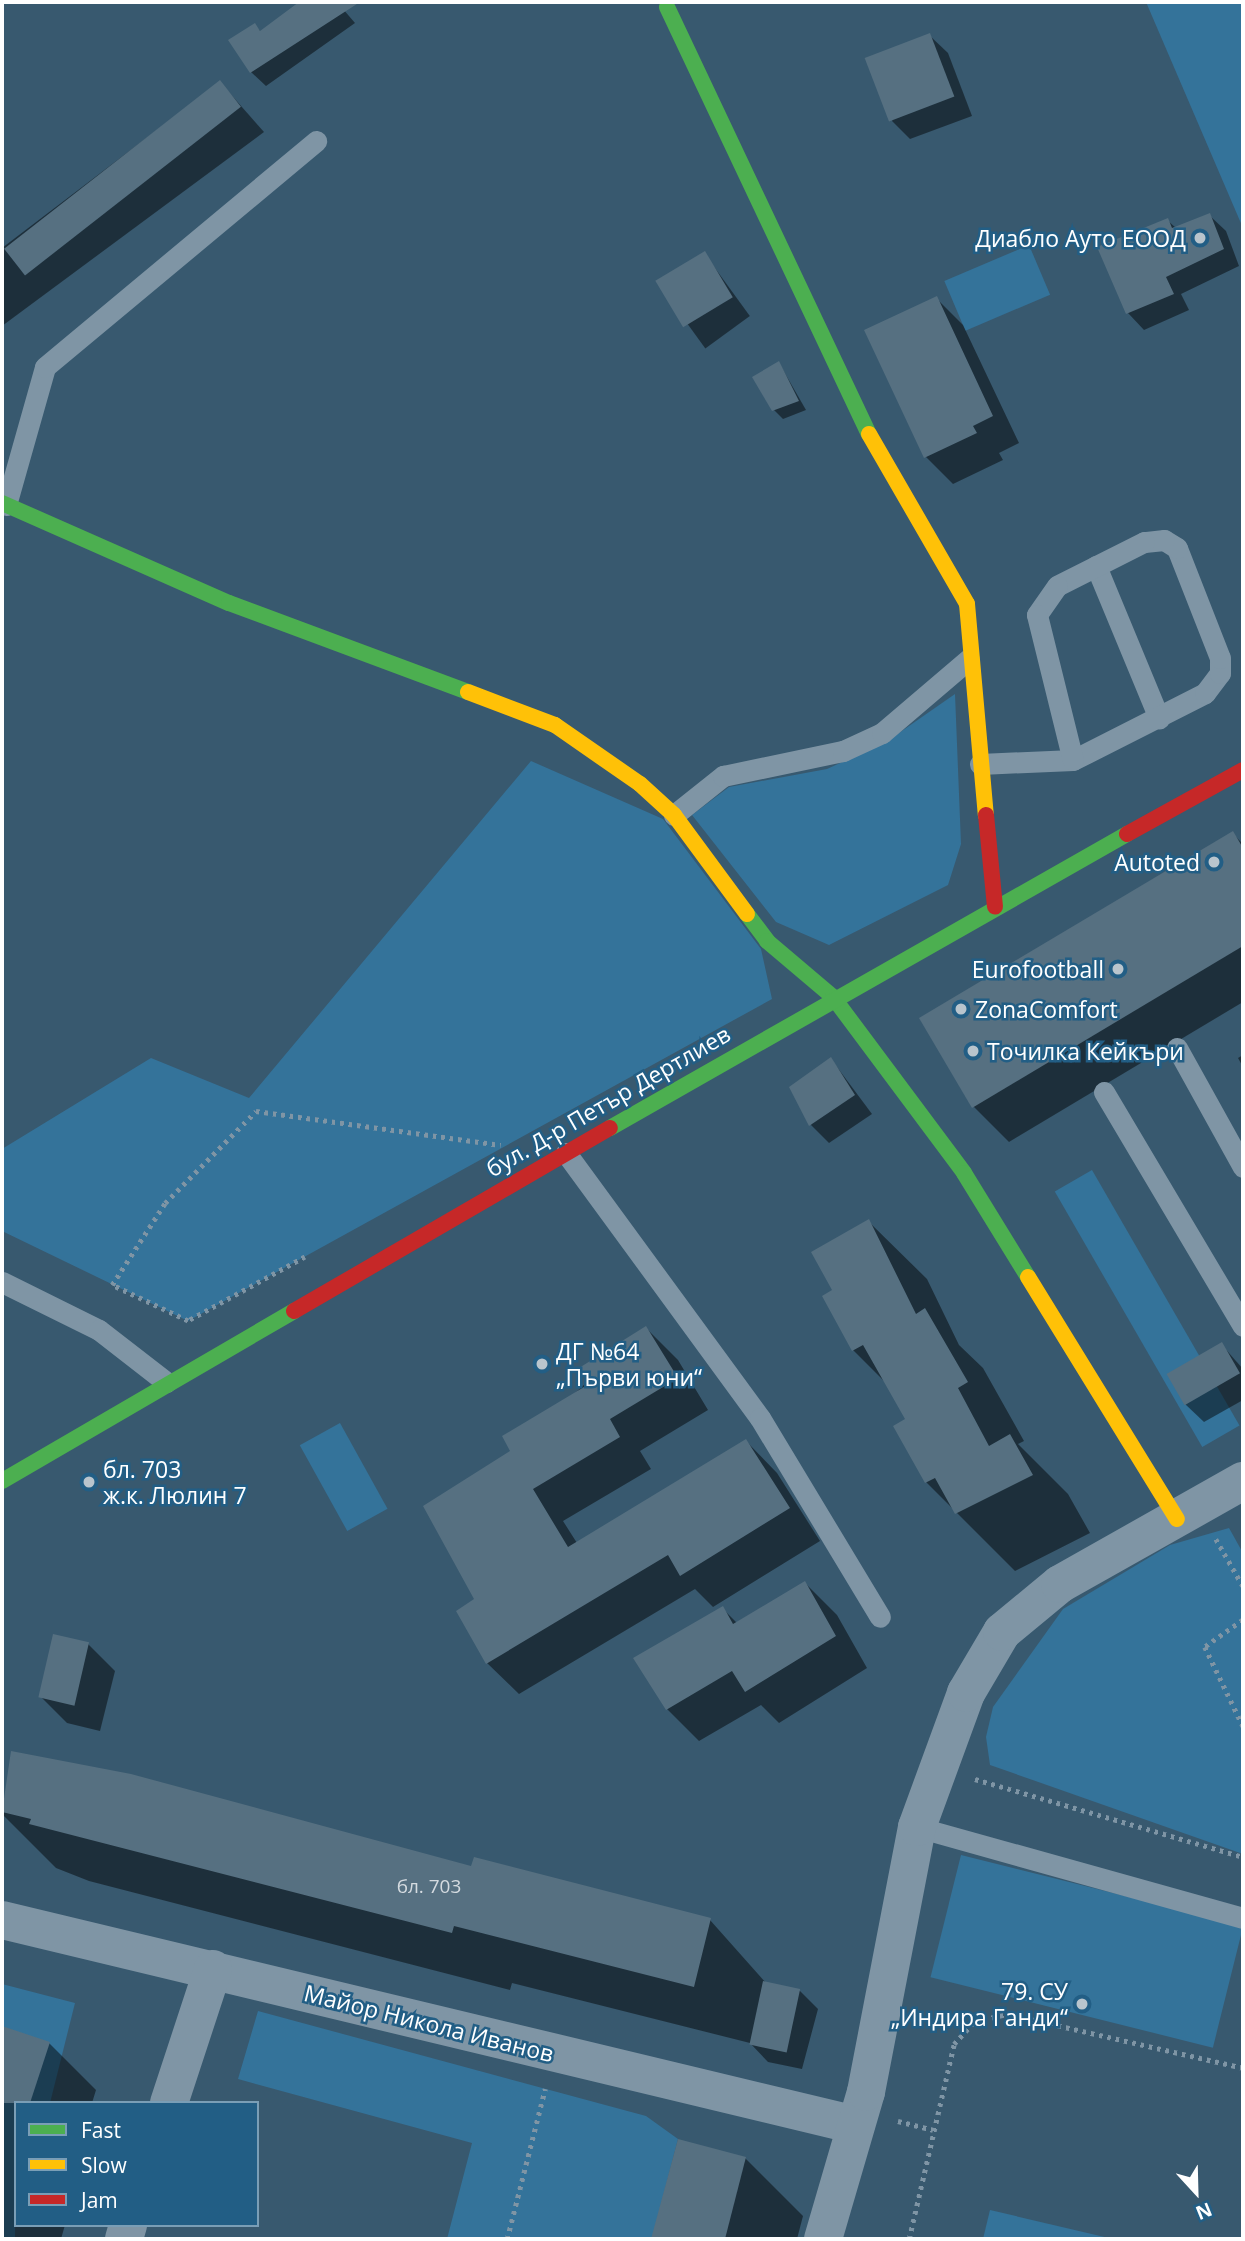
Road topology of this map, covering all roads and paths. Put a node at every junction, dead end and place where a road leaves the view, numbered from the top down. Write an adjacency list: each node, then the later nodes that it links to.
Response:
1 (667, 7): 5 (street)
2 (316, 141): 3 (lane)
3 (4, 504): 10 (street)
4 (1096, 566): 6 (lane); 6 (lane); 7 (lane)
5 (969, 659): 8 (street); 10 (lane)
6 (1159, 718): 7 (lane)
7 (1073, 760): 8 (lane)
8 (980, 764): 11 (street)
9 (1243, 770): 11 (street, бул. Д-р Петър Дертлиев)
10 (674, 815): 12 (street)
11 (995, 907): 12 (street, бул. Д-р Петър Дертлиев)
12 (833, 998): 16 (street, бул. Д-р Петър Дертлиев); 24 (street)
13 (1177, 1048): 17 (lane)
14 (1104, 1092): 20 (lane)
15 (506, 1146): 19 (path)
16 (566, 1153): 21 (street, бул. Д-р Петър Дертлиев); 26 (lane)
17 (1243, 1167)
18 (2, 1282): 21 (lane)
19 (188, 1321)
20 (1243, 1326)
21 (166, 1382): 22 (street, бул. Д-р Петър Дертлиев)
22 (2, 1481)
23 (1243, 1481): 24 (street)
24 (1188, 1513): 25 (path); 29 (street)
25 (1243, 1586)
26 (880, 1617)
27 (1243, 1620): 28 (path)
28 (1243, 1726)
29 (938, 1768): 30 (street); 31 (path)
30 (917, 1827): 32 (lane); 38 (street)
31 (1243, 1857)
32 (1243, 1918)
33 (2, 1920): 34 (street, Майор Никола Иванов)
34 (212, 1969): 35 (street, Майор Никола Иванов); 37 (street)
35 (554, 2055): 38 (street, Майор Никола Иванов); 40 (path)
36 (1243, 2068): 39 (path)
37 (170, 2101)
38 (871, 2122): 39 (path); 41 (street)
39 (933, 2130): 42 (path)
40 (507, 2239)
41 (823, 2239)
42 (909, 2239)

